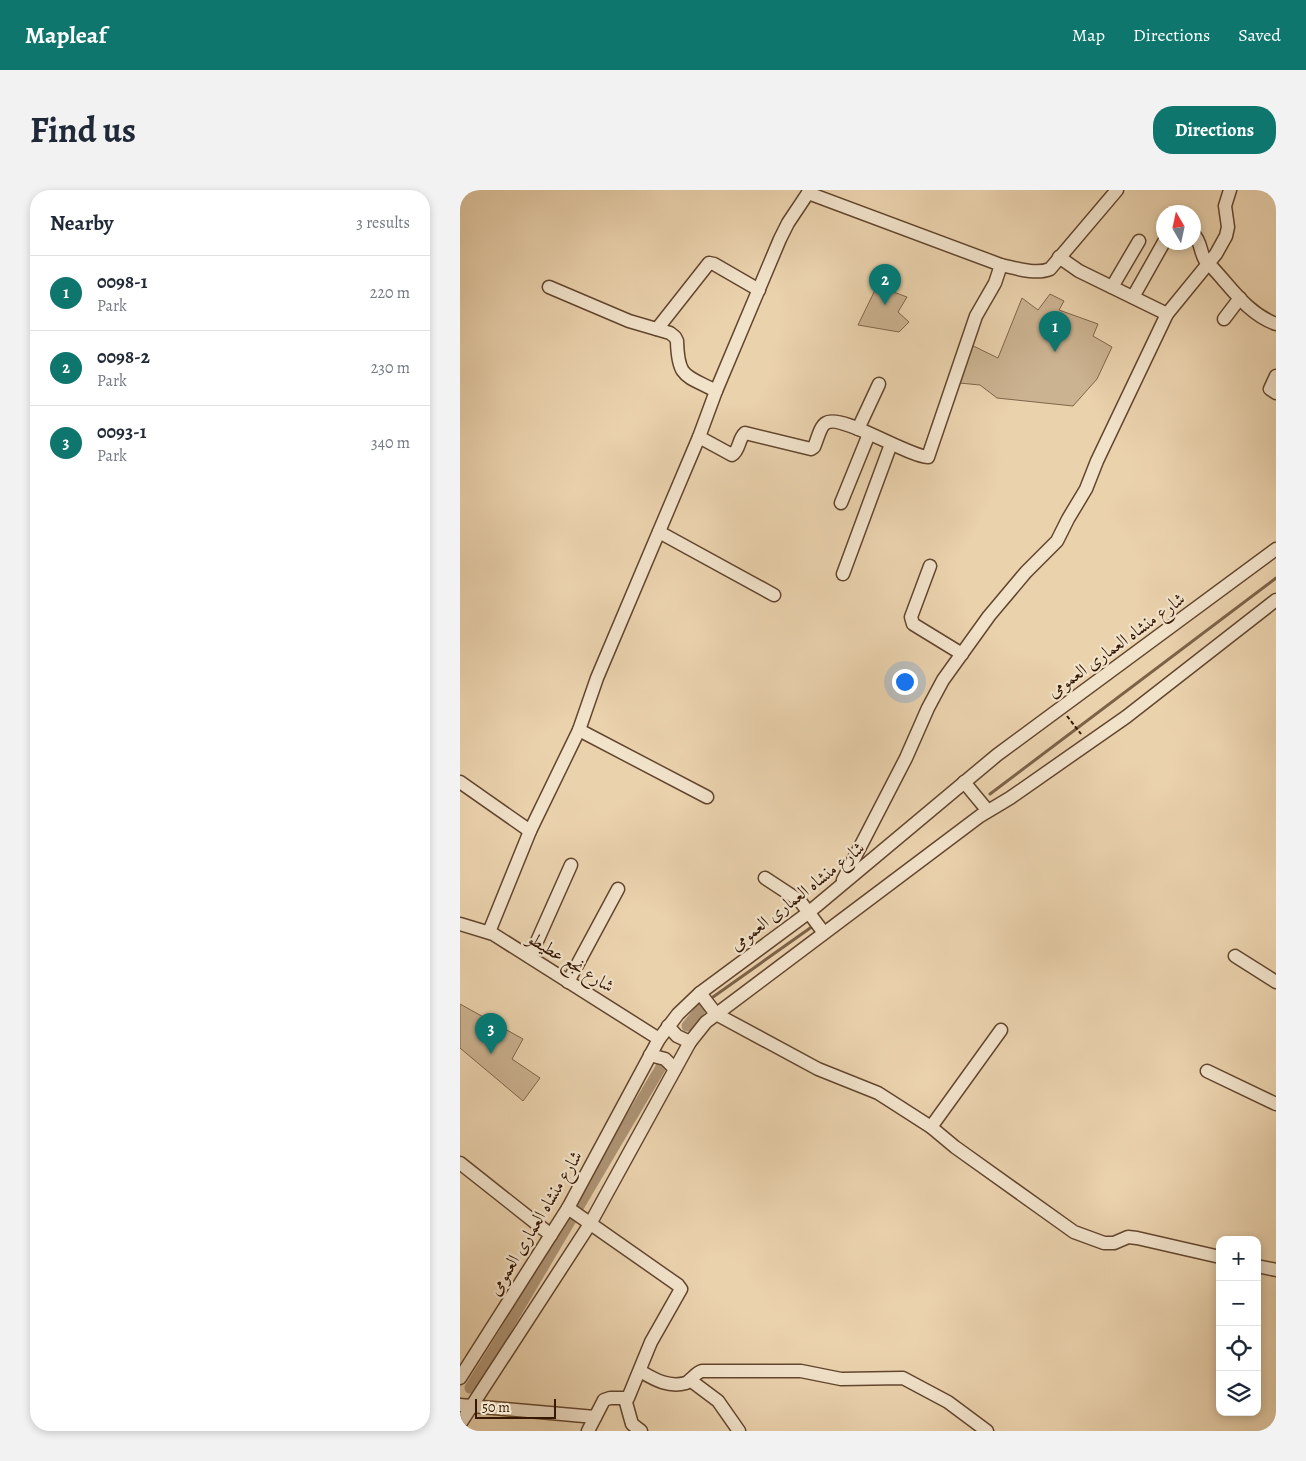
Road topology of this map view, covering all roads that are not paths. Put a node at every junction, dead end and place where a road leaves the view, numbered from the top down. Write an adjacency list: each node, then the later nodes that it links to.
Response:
1 (1230, 190): 8 (street)
2 (809, 191): 9 (street); 12 (street)
3 (1114, 191): 7 (street)
4 (1139, 241): 11 (street)
5 (1159, 250): 13 (street)
6 (1200, 250): 8 (street)
7 (1059, 257): 9 (street); 11 (street)
8 (1208, 263): 14 (street); 15 (street)
9 (1001, 264): 25 (street)
10 (549, 287): 18 (street)
11 (1112, 287): 13 (street)
12 (759, 290): 18 (street); 21 (street)
13 (1133, 297): 15 (street)
14 (1240, 298): 16 (street); 17 (street)
15 (1167, 314): 33 (street)
16 (1224, 319)
17 (1276, 324)
18 (657, 329): 21 (street)
19 (1276, 376): 22 (street)
20 (879, 384): 23 (street)
21 (716, 391): 24 (street)
22 (1276, 393)
23 (864, 432): 24 (street); 25 (street); 26 (street)
24 (699, 438): 27 (street)
25 (891, 444): 30 (street)
26 (841, 503)
27 (659, 532): 31 (street); 34 (street)
28 (1276, 549): 36 (street, شارع منشاه العمارى العمومى)
29 (930, 566): 33 (street)
30 (843, 574)
31 (774, 596)
32 (1276, 600): 38 (street)
33 (962, 654): 42 (street)
34 (579, 730): 37 (street); 39 (street)
35 (460, 782): 39 (street)
36 (964, 782): 38 (street); 42 (street, شارع منشاه العمارى العمومى)
37 (707, 797)
38 (988, 811): 47 (street)
39 (530, 831): 46 (street)
40 (571, 865): 49 (street)
41 (766, 878): 44 (street)
42 (840, 887): 44 (street, شارع منشاه العمارى العمومى)
43 (618, 889): 50 (street)
44 (808, 913): 47 (street); 52 (street, شارع منشاه العمارى العمومى)
45 (460, 924): 46 (street, شارع نجع عطيطو)
46 (489, 932): 49 (street, شارع نجع عطيطو)
47 (824, 933): 53 (street)
48 (1235, 956): 51 (street)
49 (530, 957): 50 (street, شارع نجع عطيطو)
50 (568, 982): 56 (street, شارع نجع عطيطو)
51 (1276, 982)
52 (700, 993): 53 (street); 54 (street, شارع منشاه العمارى العمومى)
53 (716, 1014): 57 (street); 62 (street)
54 (668, 1026): 56 (street, شارع منشاه العمارى العمومى); 57 (street)
55 (1000, 1030): 62 (street)
56 (659, 1039): 58 (street, شارع منشاه العمارى العمومى)
57 (690, 1042): 59 (street)
58 (650, 1056): 59 (street); 64 (street, شارع منشاه العمارى العمومى)
59 (675, 1069): 65 (street)
60 (1207, 1071): 61 (street)
61 (1276, 1104)
62 (931, 1127): 67 (street)
63 (460, 1163): 66 (street)
64 (568, 1208): 65 (street); 66 (street, شارع منشاه العمارى العمومى)
65 (590, 1224): 70 (street); 74 (street)
66 (551, 1235): 71 (street, شارع منشاه العمارى العمومى)
67 (1216, 1256)
68 (1261, 1267): 69 (street)
69 (1276, 1270)
70 (640, 1371): 72 (street); 73 (street)
71 (460, 1378)
72 (690, 1380): 77 (street); 80 (street)
73 (625, 1399): 75 (street); 79 (street)
74 (466, 1406): 75 (street); 76 (street)
75 (595, 1417): 78 (street)
76 (460, 1424)
77 (970, 1426): 81 (street)
78 (588, 1431)
79 (641, 1431)
80 (739, 1431)
81 (987, 1431)

